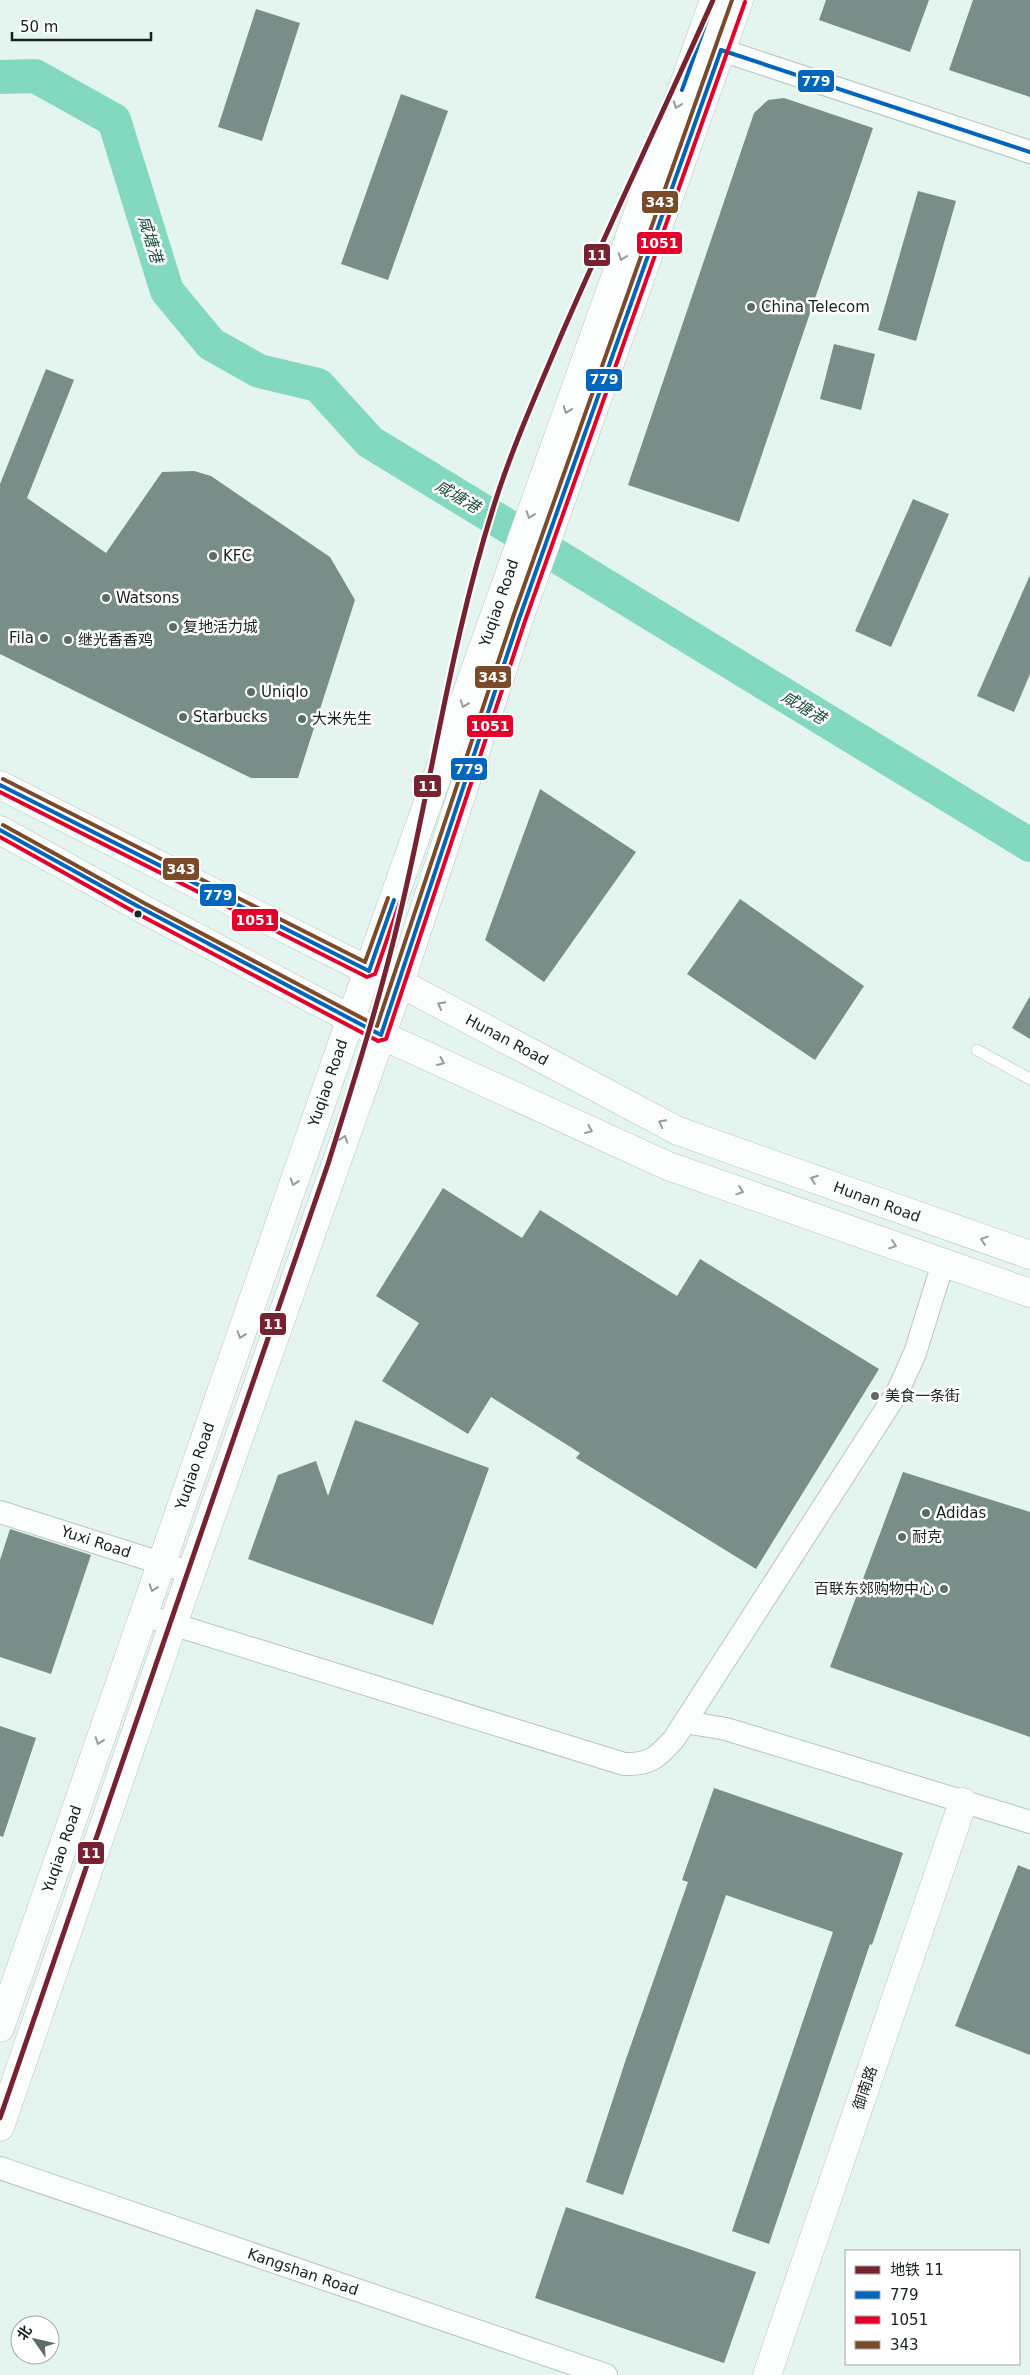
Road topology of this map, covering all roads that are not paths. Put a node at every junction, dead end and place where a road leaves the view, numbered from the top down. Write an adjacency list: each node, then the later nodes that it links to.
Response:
1 (714, 0): 3 (main road, Yuqiao Road)
2 (739, 0): 3 (main road, Yuqiao Road)
3 (710, 46): 4 (street); 5 (main road, Yuqiao Road)
4 (1030, 152)
5 (508, 614): 8 (main road, Yuqiao Road, one-way to 8); 9 (main road, Yuqiao Road)
6 (0, 785): 8 (main road, Hunan Road)
7 (0, 830): 10 (main road)
8 (369, 971): 9 (main road, Hunan Road); 10 (main road, Yuqiao Road)
9 (400, 983): 11 (main road, Yuqiao Road); 14 (main road, Hunan Road, one-way to 9)
10 (351, 1018): 11 (main road); 18 (main road, Yuqiao Road, one-way to 18)
11 (381, 1035): 15 (main road, one-way to 15); 19 (main road, Yuqiao Road, one-way to 11)
12 (978, 1050): 13 (lane)
13 (1030, 1079)
14 (1030, 1255)
15 (943, 1263): 16 (main road); 22 (street)
16 (1030, 1293)
17 (0, 1512): 18 (street, Yuxi Road)
18 (161, 1563): 19 (street, Yuxi Road); 20 (main road, Yuqiao Road, one-way to 20)
19 (192, 1573): 21 (main road, Yuqiao Road)
20 (143, 1615): 21 (street); 25 (main road, Yuqiao Road, one-way to 25)
21 (173, 1624): 22 (street); 26 (main road, Yuqiao Road)
22 (685, 1722): 23 (street)
23 (963, 1802): 24 (street); 29 (main road, 御南路)
24 (1030, 1822)
25 (0, 2028)
26 (0, 2127)
27 (0, 2168): 28 (street, Kangshan Road)
28 (606, 2375)
29 (767, 2375)

